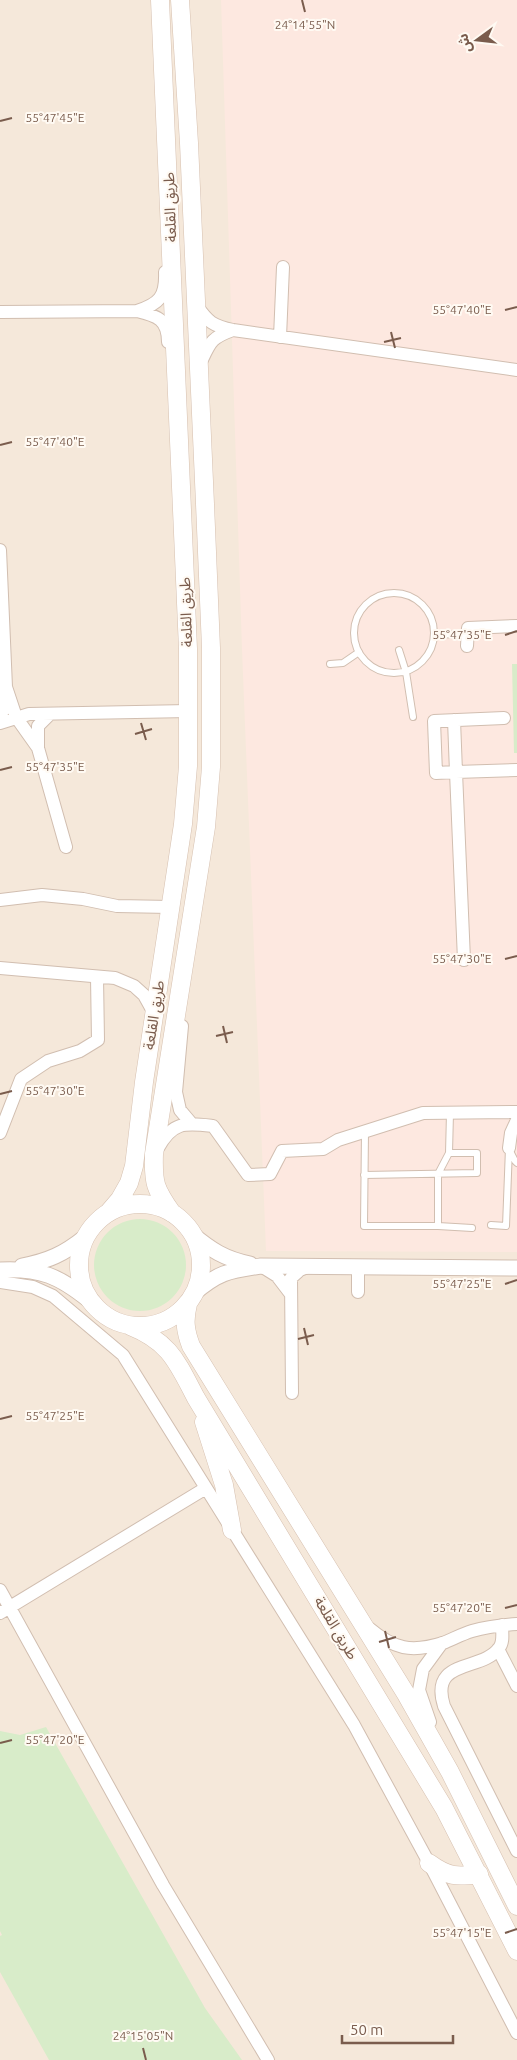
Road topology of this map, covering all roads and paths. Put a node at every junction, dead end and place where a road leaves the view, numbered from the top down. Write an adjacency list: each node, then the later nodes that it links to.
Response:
1 (160, 0): 3 (main road, طريق القلعة)
2 (180, 0): 5 (main road, طريق القلعة)
3 (168, 156): 6 (street); 12 (main road, طريق القلعة)
4 (283, 267): 9 (street)
5 (196, 304): 8 (street); 10 (main road, طريق القلعة)
6 (137, 310): 7 (street); 12 (street)
7 (0, 312)
8 (233, 330): 9 (street); 10 (street)
9 (280, 337): 11 (street)
10 (199, 367): 34 (main road, طريق القلعة)
11 (517, 370)
12 (181, 470): 22 (main road, طريق القلعة)
13 (0, 550): 21 (street)
14 (517, 626): 16 (street)
15 (434, 634): 16 (lane); 18 (lane); 20 (lane)
16 (468, 641)
17 (399, 650): 20 (lane)
18 (359, 652): 19 (lane); 20 (lane)
19 (330, 664)
20 (406, 672): 25 (lane)
21 (6, 687): 24 (street); 26 (street)
22 (189, 711): 23 (street); 36 (main road, طريق القلعة)
23 (50, 714): 26 (street); 30 (street)
24 (0, 715)
25 (413, 716)
26 (16, 717): 29 (street); 30 (street)
27 (504, 718): 28 (street)
28 (454, 720): 32 (street); 32 (street)
29 (0, 723)
30 (38, 748): 33 (street)
31 (517, 770): 32 (street)
32 (456, 772): 37 (street)
33 (66, 847)
34 (195, 900): 44 (street); 49 (main road, طريق القلعة)
35 (2, 901): 36 (street)
36 (170, 907): 40 (main road, طريق القلعة)
37 (464, 960)
38 (3, 966): 39 (street)
39 (97, 977): 40 (street); 46 (street)
40 (154, 1013): 54 (main road, طريق القلعة)
41 (517, 1112): 42 (street)
42 (450, 1113): 45 (street); 48 (lane)
43 (517, 1120): 47 (street)
44 (191, 1124): 45 (street); 49 (street)
45 (364, 1131): 52 (lane)
46 (0, 1133)
47 (509, 1148): 50 (lane); 55 (lane)
48 (449, 1153): 51 (lane); 51 (lane)
49 (154, 1154): 53 (main road, طريق القلعة)
50 (517, 1162)
51 (438, 1174): 52 (lane); 56 (lane)
52 (364, 1175): 56 (lane)
53 (172, 1213): 54 (main road); 58 (main road)
54 (108, 1214): 59 (main road)
55 (490, 1225)
56 (438, 1226): 57 (lane)
57 (472, 1228)
58 (192, 1234): 60 (street); 67 (main road)
59 (85, 1237): 64 (street); 68 (main road)
60 (261, 1266): 61 (street); 65 (street); 67 (street)
61 (311, 1266): 62 (street); 65 (street)
62 (358, 1266): 63 (street); 66 (street)
63 (517, 1268)
64 (1, 1274): 68 (street); 72 (street)
65 (290, 1292): 70 (street)
66 (358, 1292)
67 (191, 1299): 69 (main road); 76 (main road, طريق القلعة)
68 (90, 1301): 69 (main road)
69 (130, 1326): 71 (main road, طريق القلعة)
70 (292, 1393)
71 (196, 1398): 73 (main road); 85 (main road, طريق القلعة)
72 (206, 1488): 73 (street); 75 (street)
73 (232, 1530): 84 (street)
74 (0, 1590): 75 (street)
75 (5, 1611): 89 (street)
76 (364, 1624): 79 (street); 82 (main road, طريق القلعة)
77 (517, 1624): 78 (street)
78 (502, 1625): 79 (street); 80 (street)
79 (442, 1643): 82 (street)
80 (498, 1649): 81 (street); 83 (street)
81 (517, 1686)
82 (450, 1772): 86 (main road, طريق القلعة)
83 (517, 1851)
84 (430, 1863): 85 (main road); 88 (street)
85 (479, 1874): 87 (main road, طريق القلعة)
86 (517, 1906)
87 (517, 1951)
88 (517, 2033)
89 (268, 2060)

